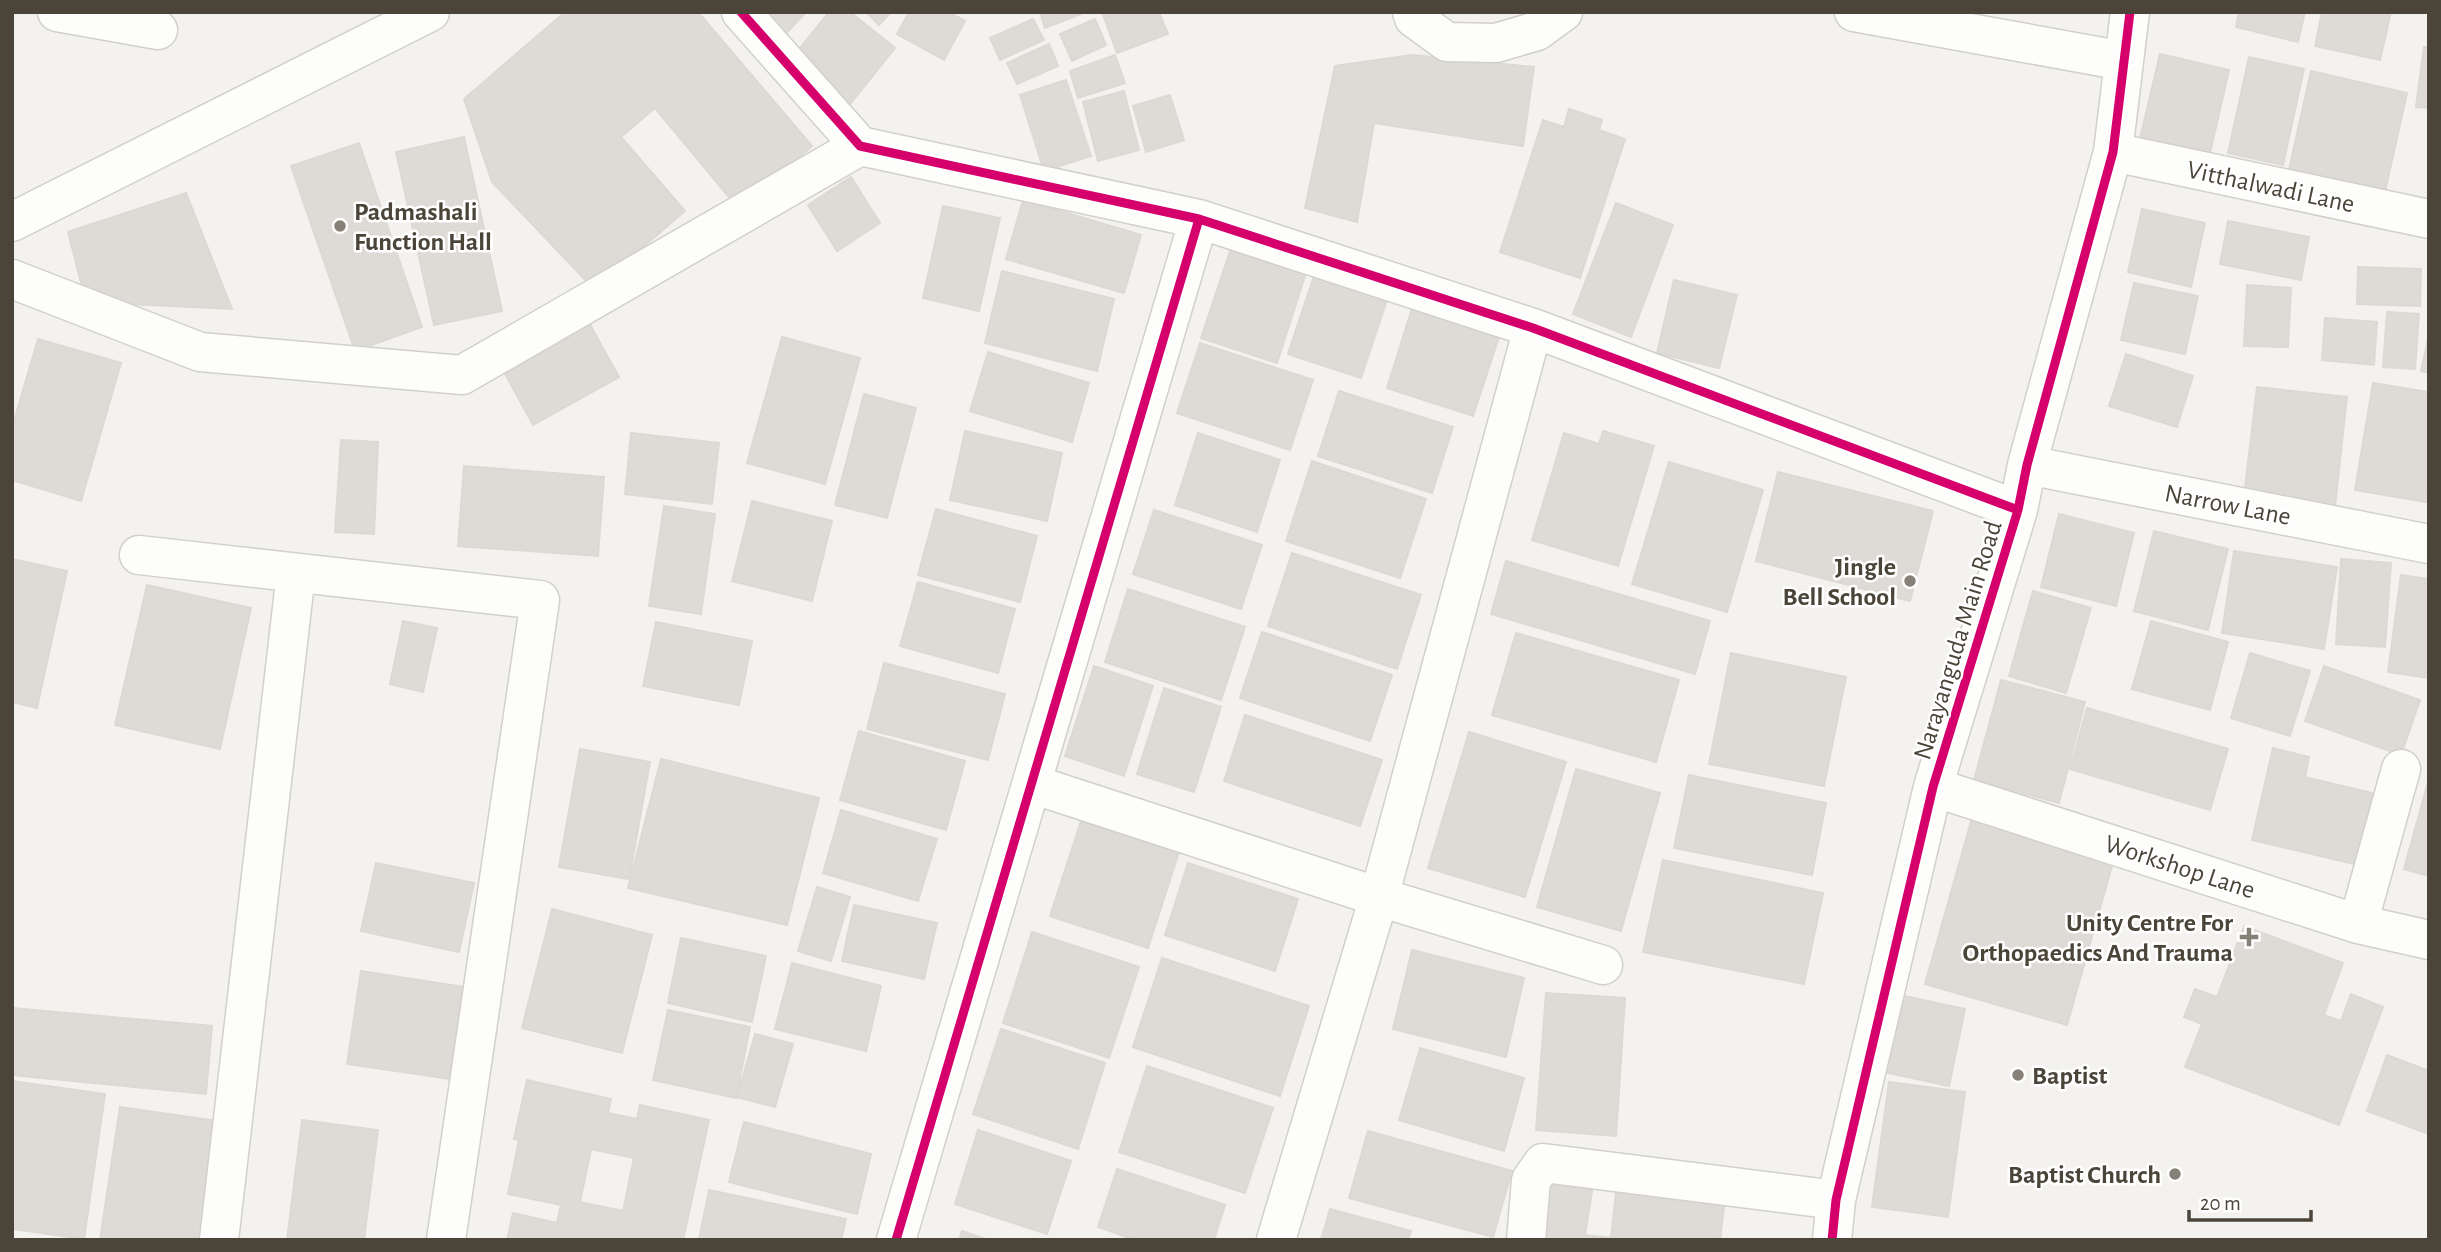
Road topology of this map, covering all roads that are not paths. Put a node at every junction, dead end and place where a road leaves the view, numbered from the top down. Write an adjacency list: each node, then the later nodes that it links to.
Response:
1 (57, 12): 8 (street)
2 (430, 12): 15 (street)
3 (741, 12): 10 (street)
4 (1412, 12): 5 (street)
5 (1563, 12)
6 (1854, 12): 9 (street)
7 (2130, 12): 9 (street, Narayanguda Main Road)
8 (158, 30)
9 (2124, 61): 11 (street, Narayanguda Main Road)
10 (860, 146): 13 (street); 16 (street)
11 (2113, 152): 14 (street, Vitthalwadi Lane); 18 (street, Narayanguda Main Road)
12 (12, 213): 15 (street)
13 (1199, 219): 17 (street); 24 (street)
14 (2429, 219)
15 (13, 222)
16 (12, 279)
17 (1533, 328): 19 (street); 26 (street)
18 (2027, 465): 19 (street, Narayanguda Main Road); 20 (street, Narrow Lane)
19 (2018, 510): 25 (street, Narayanguda Main Road)
20 (2429, 544)
21 (139, 555): 22 (street)
22 (296, 573): 31 (street); 32 (street)
23 (2401, 769): 27 (street)
24 (1032, 784): 26 (street); 33 (street)
25 (1934, 787): 27 (street, Workshop Lane); 30 (street, Narayanguda Main Road)
26 (1379, 897): 29 (street); 34 (street)
27 (2358, 924): 28 (street, Workshop Lane)
28 (2429, 940)
29 (1603, 965)
30 (1836, 1200): 35 (street); 36 (street, Narayanguda Main Road)
31 (219, 1240)
32 (446, 1240)
33 (896, 1240)
34 (1276, 1240)
35 (1526, 1240)
36 (1832, 1240)

